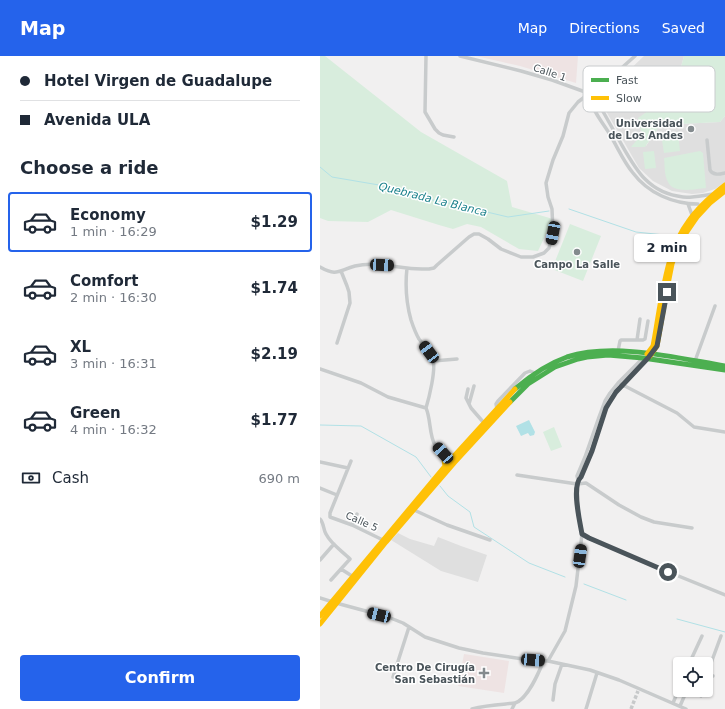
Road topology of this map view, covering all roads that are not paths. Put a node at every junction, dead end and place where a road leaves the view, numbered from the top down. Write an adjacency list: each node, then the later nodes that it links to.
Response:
1 (426, 56): 9 (street)
2 (460, 56): 5 (street, Calle 1)
3 (634, 56): 4 (street)
4 (624, 66)
5 (583, 91)
6 (583, 98): 20 (street)
7 (596, 112): 16 (street)
8 (603, 112): 15 (street)
9 (454, 136)
10 (707, 140): 11 (street)
11 (725, 173)
12 (725, 185): 14 (street)
13 (725, 191): 17 (street)
14 (714, 194): 15 (street); 17 (street)
15 (690, 197): 17 (street)
16 (688, 204): 17 (street); 18 (street)
17 (701, 206): 18 (street); 28 (street)
18 (692, 215): 28 (street)
19 (320, 267): 21 (street)
20 (407, 268): 21 (street); 30 (street)
21 (341, 271): 26 (street)
22 (715, 306): 31 (street)
23 (640, 319): 25 (street)
24 (648, 320): 25 (street)
25 (637, 340): 27 (street)
26 (337, 343)
27 (618, 351): 28 (street); 40 (street)
28 (648, 356): 31 (street); 34 (street); 35 (street); 45 (street)
29 (457, 359): 30 (street)
30 (433, 361): 39 (street)
31 (695, 361): 32 (street)
32 (725, 366)
33 (320, 369): 39 (street)
34 (725, 370)
35 (621, 384): 41 (street); 49 (street)
36 (474, 386): 38 (street)
37 (468, 389): 38 (street)
38 (470, 404): 40 (street)
39 (426, 408): 42 (street)
40 (484, 423): 45 (street)
41 (725, 432)
42 (443, 453): 45 (street); 46 (street)
43 (320, 462): 47 (street)
44 (351, 462): 47 (street)
45 (452, 462): 46 (street); 52 (street)
46 (444, 466): 60 (street)
47 (348, 468): 51 (street)
48 (517, 475): 49 (street)
49 (577, 482): 58 (street); 59 (street)
50 (320, 488): 51 (street)
51 (337, 495): 56 (street, Calle 5)
52 (414, 510): 60 (street); 61 (street)
53 (357, 514): 56 (street)
54 (320, 519): 55 (street)
55 (323, 525): 57 (street); 62 (street)
56 (352, 525): 60 (street, Calle 5)
57 (320, 528)
58 (692, 528)
59 (582, 534): 67 (street); 77 (street)
60 (385, 540): 65 (street); 69 (street)
61 (490, 540)
62 (334, 544): 63 (street); 64 (street)
63 (320, 560)
64 (342, 569): 65 (street); 66 (street)
65 (352, 576): 69 (street)
66 (331, 580)
67 (725, 595)
68 (320, 598): 69 (street)
69 (334, 602): 70 (street); 71 (street); 72 (street)
70 (320, 616)
71 (320, 624)
72 (409, 627): 77 (street); 80 (street)
73 (702, 636): 75 (street)
74 (721, 636): 76 (street)
75 (693, 657)
76 (713, 657)
77 (546, 660): 78 (street); 84 (street)
78 (562, 664): 79 (street); 83 (street)
79 (597, 672): 85 (street); 89 (street)
80 (393, 677)
81 (675, 697): 85 (street)
82 (684, 697): 86 (street)
83 (553, 700)
84 (515, 703): 87 (street); 88 (street)
85 (673, 703): 86 (street)
86 (680, 706): 90 (street)
87 (472, 709)
88 (512, 709)
89 (586, 709)
90 (686, 709)

